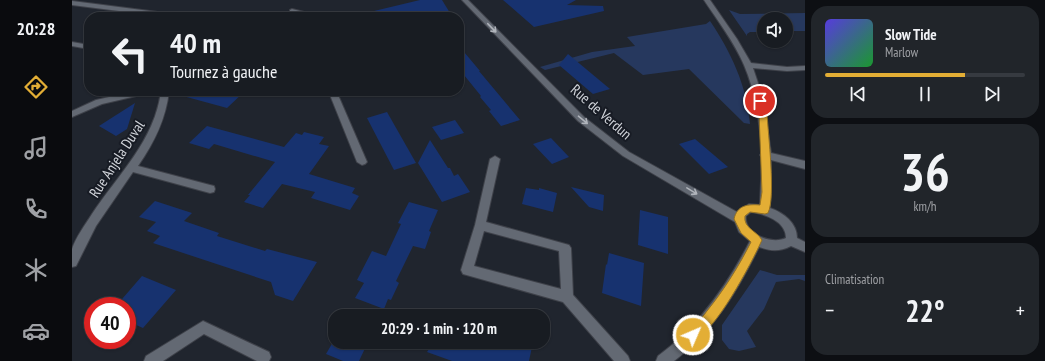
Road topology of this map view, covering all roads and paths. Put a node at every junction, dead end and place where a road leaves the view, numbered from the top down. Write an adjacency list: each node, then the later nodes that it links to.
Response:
1 (465, 0): 22 (street, Rue de Verdun, one-way to 22)
2 (706, 0): 9 (street)
3 (72, 3): 5 (street)
4 (292, 11): 6 (street)
5 (142, 12)
6 (296, 12)
7 (72, 44): 8 (street)
8 (84, 45)
9 (748, 65): 10 (street); 15 (street)
10 (805, 68)
11 (125, 96): 14 (street)
12 (165, 96): 19 (street, Rue Anjela Duval)
13 (332, 96): 17 (street)
14 (72, 114)
15 (765, 155): 18 (street); 21 (street)
16 (495, 159): 23 (street)
17 (362, 162)
18 (805, 164)
19 (131, 168): 20 (street); 27 (street, Rue Anjela Duval)
20 (210, 189)
21 (765, 210): 22 (street); 25 (street)
22 (739, 219): 24 (street)
23 (480, 225): 28 (street); 28 (street)
24 (756, 240): 25 (street); 32 (street)
25 (791, 241): 26 (street)
26 (805, 247)
27 (72, 262)
28 (567, 298): 31 (street)
29 (264, 357): 30 (street)
30 (152, 361)
31 (623, 361)
32 (663, 361)

